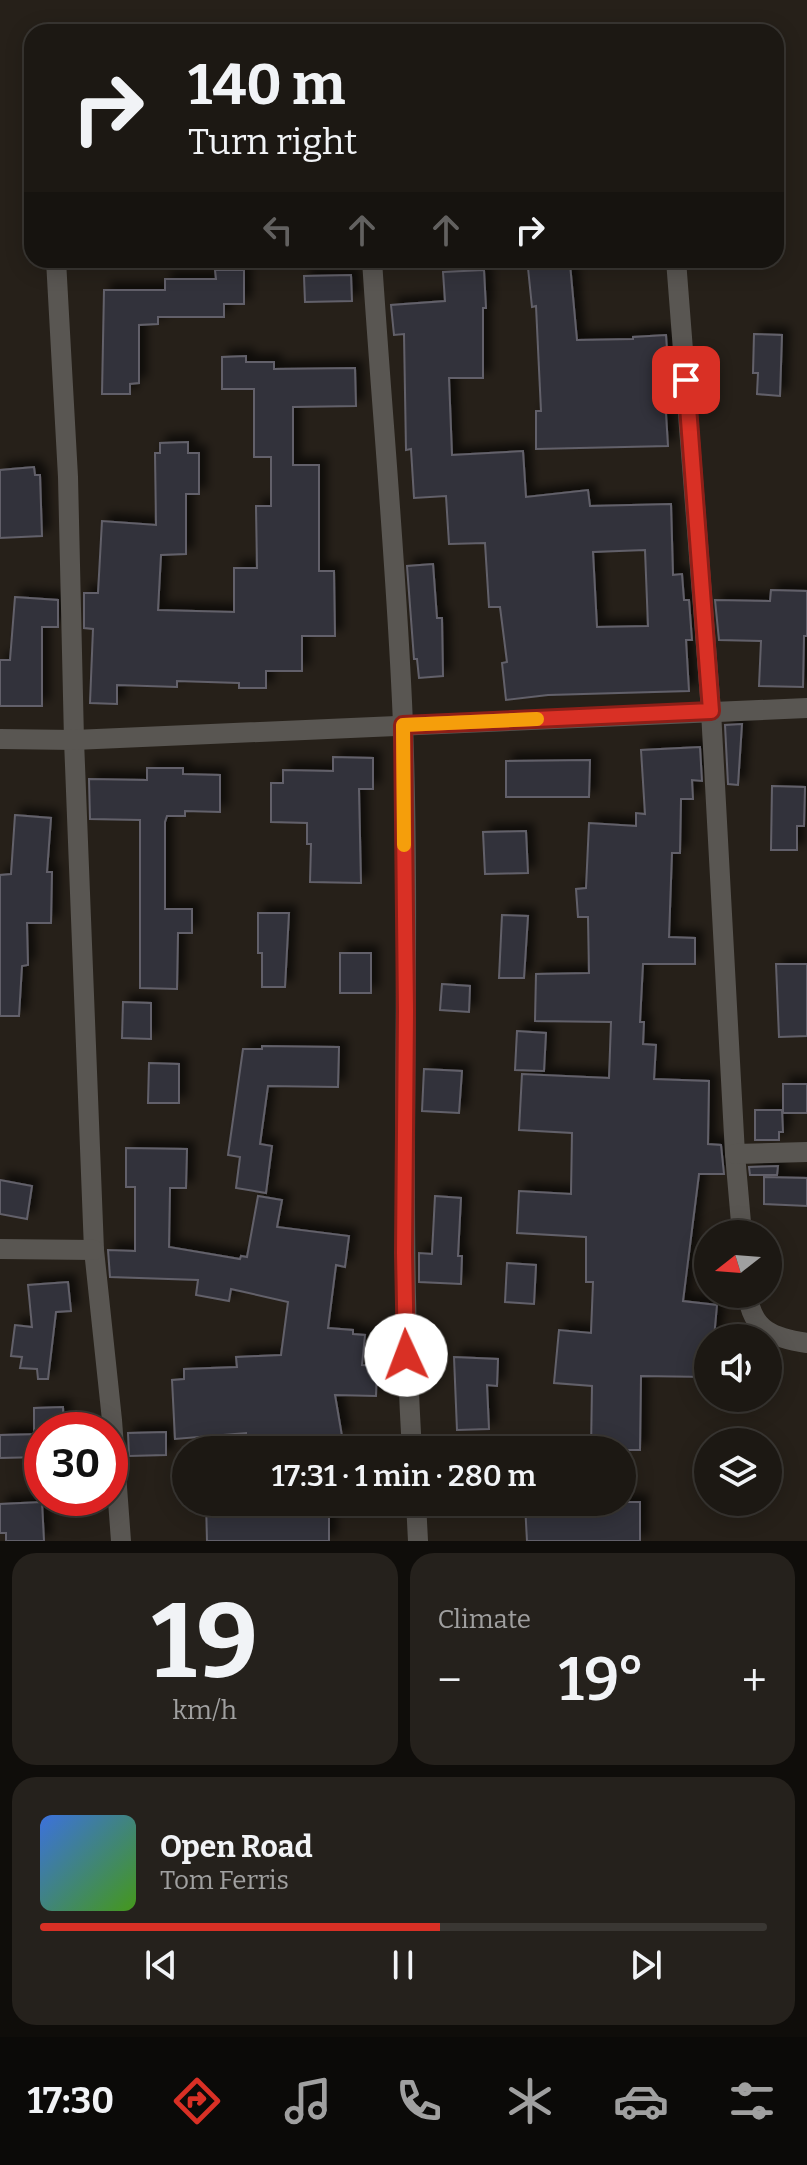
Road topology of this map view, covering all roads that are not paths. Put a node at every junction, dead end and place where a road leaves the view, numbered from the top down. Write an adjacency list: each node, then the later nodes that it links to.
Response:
1 (56, 268): 8 (street)
2 (373, 268): 6 (street)
3 (677, 268): 5 (street)
4 (807, 708): 5 (street)
5 (711, 711): 6 (street); 10 (street)
6 (403, 725): 8 (street); 16 (street)
7 (0, 739): 8 (street)
8 (74, 740): 13 (street)
9 (807, 1152): 10 (street)
10 (735, 1154): 11 (street)
11 (741, 1220)
12 (0, 1249): 13 (street)
13 (94, 1250): 18 (street)
14 (751, 1308): 15 (street)
15 (807, 1343)
16 (411, 1436)
17 (417, 1516): 19 (street)
18 (121, 1541)
19 (418, 1541)

